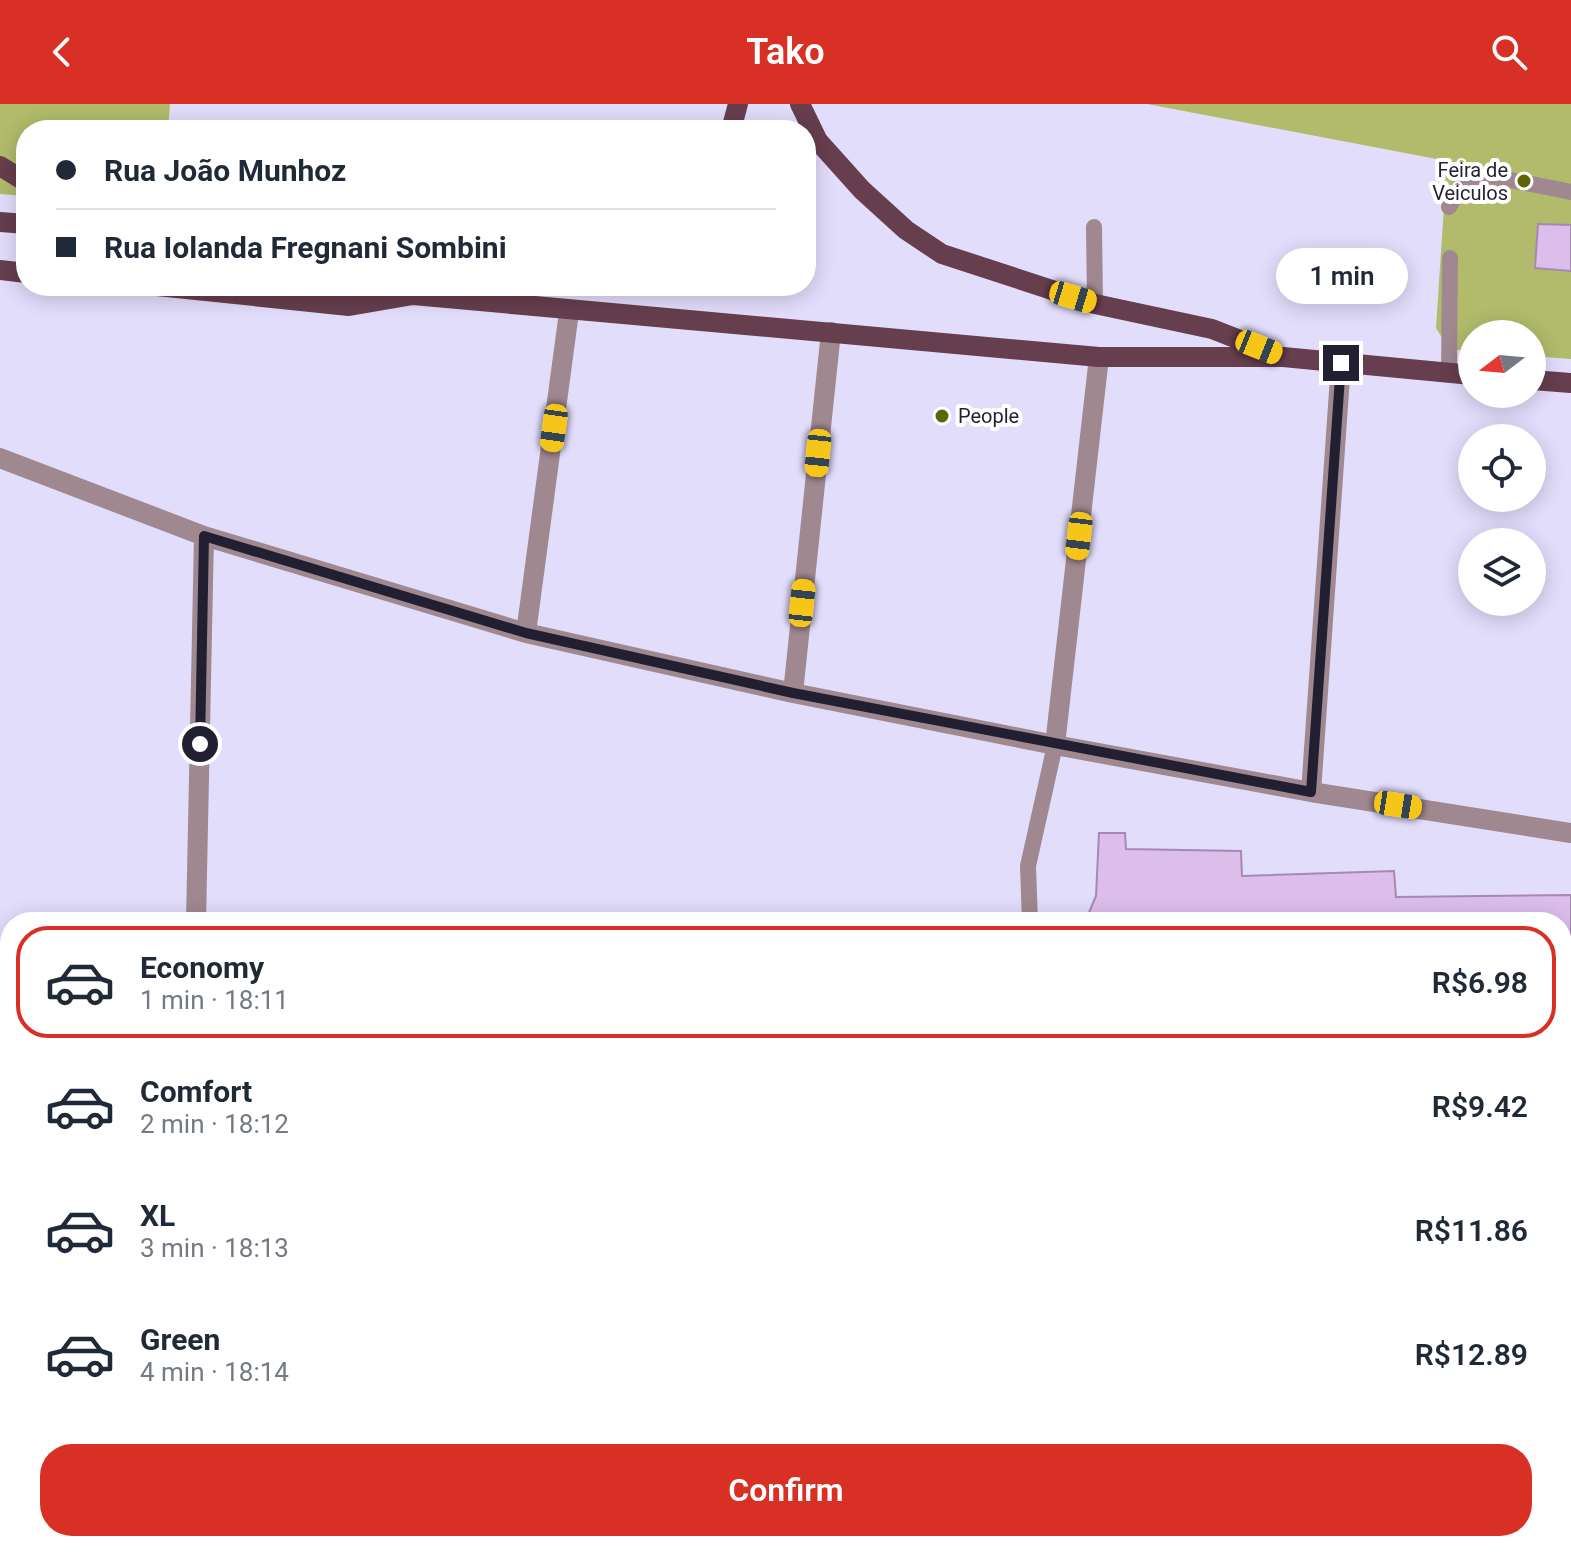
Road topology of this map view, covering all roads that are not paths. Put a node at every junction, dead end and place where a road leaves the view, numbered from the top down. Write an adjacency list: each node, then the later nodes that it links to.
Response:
1 (816, 137): 9 (main road)
2 (1571, 192): 3 (lane)
3 (1449, 207)
4 (1094, 227): 9 (lane)
5 (1450, 258): 15 (lane)
6 (253, 296): 7 (main road)
7 (407, 296)
8 (422, 296): 10 (main road)
9 (1095, 304): 13 (main road)
10 (569, 312): 11 (main road); 21 (street)
11 (831, 332): 12 (main road); 22 (street)
12 (1099, 357): 13 (main road); 23 (street)
13 (1283, 357): 14 (main road)
14 (1341, 363): 15 (main road); 24 (street)
15 (1449, 373): 16 (main road)
16 (1458, 374)
17 (1546, 381): 18 (main road)
18 (1571, 383)
19 (0, 458): 20 (street)
20 (204, 536): 21 (street); 26 (street)
21 (526, 633): 22 (street)
22 (793, 693): 23 (street)
23 (1055, 745): 24 (street); 27 (lane)
24 (1311, 792): 25 (street)
25 (1571, 833)
26 (196, 912)
27 (1030, 912)

